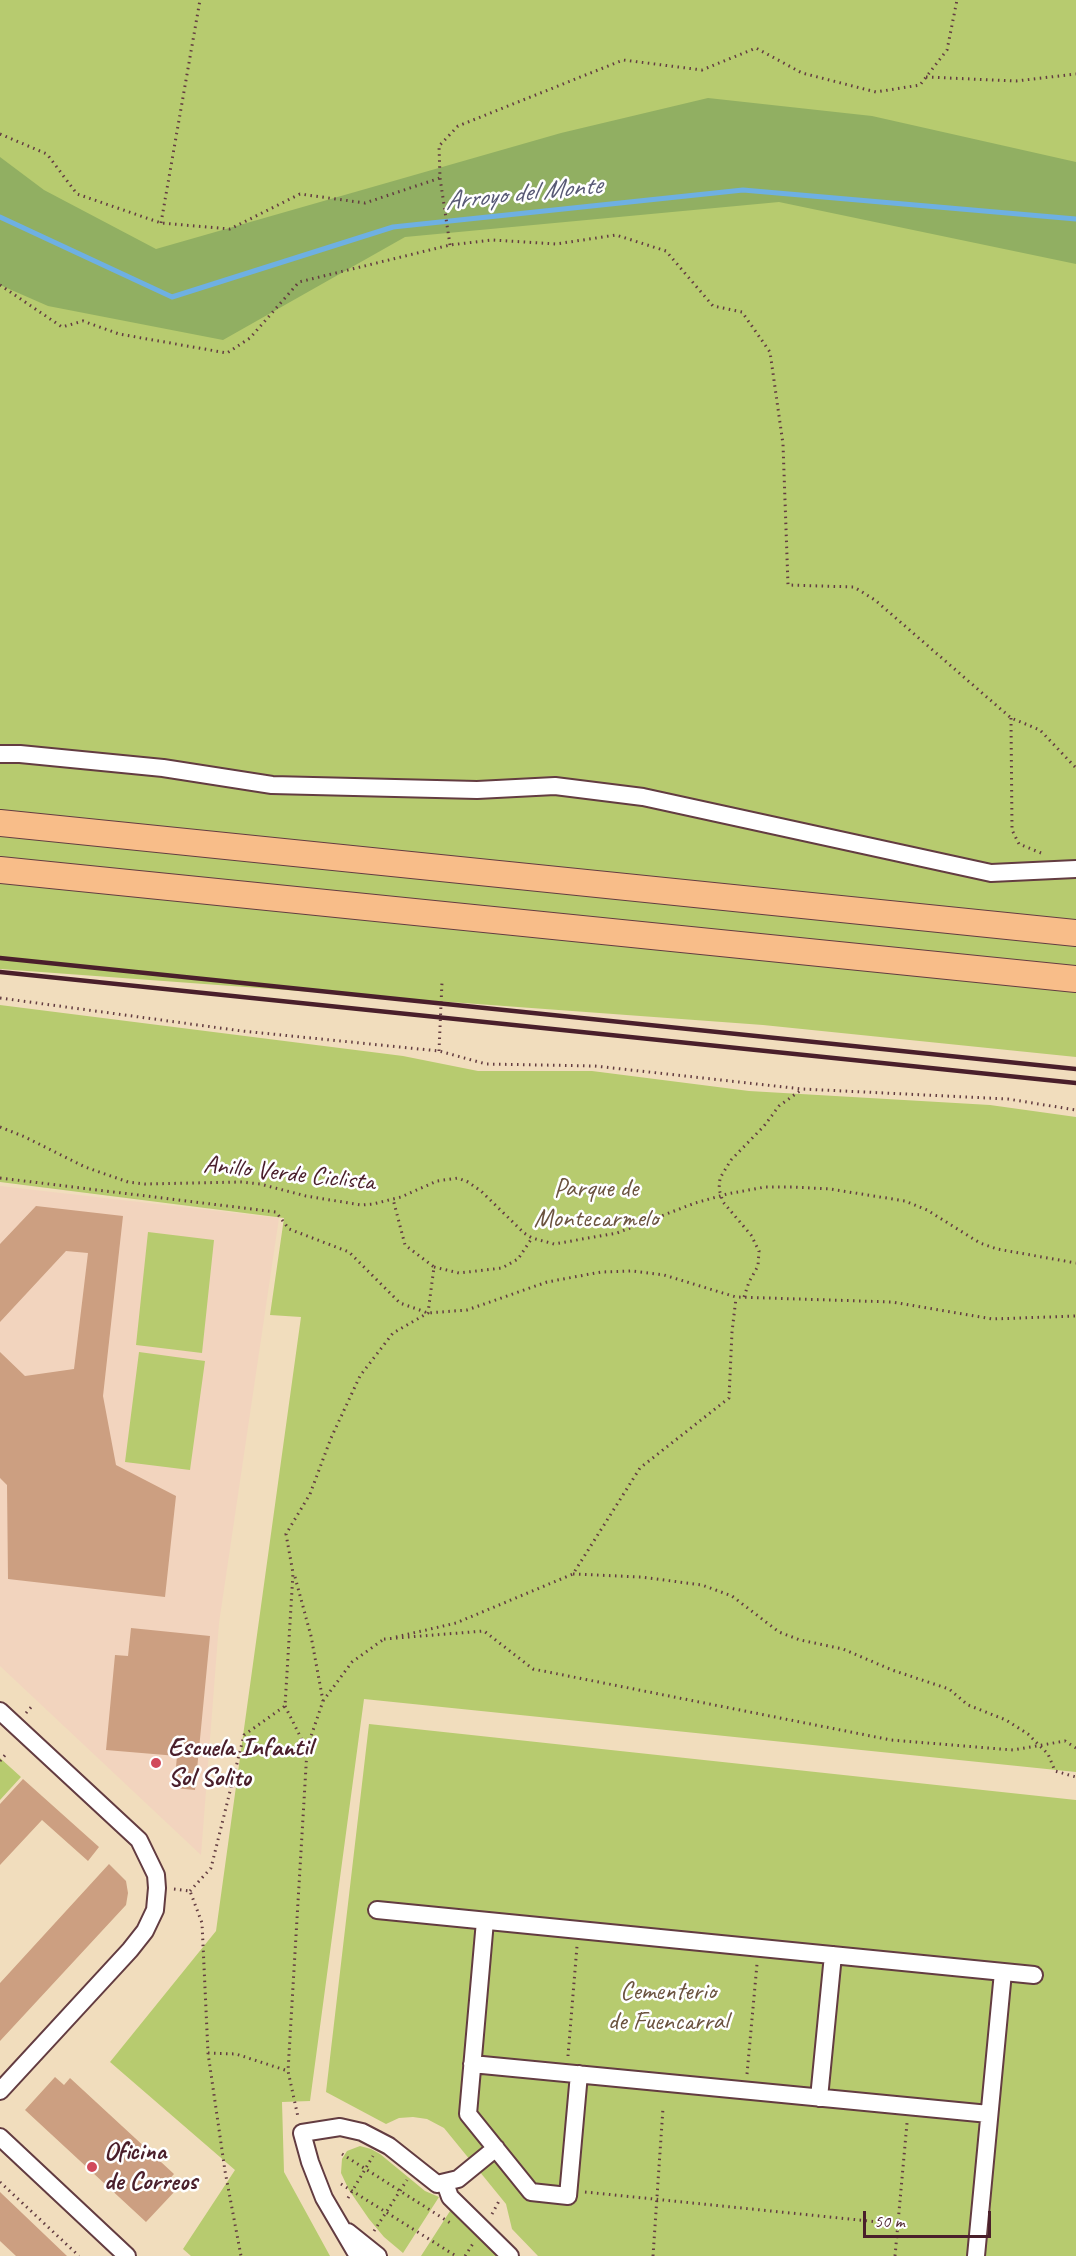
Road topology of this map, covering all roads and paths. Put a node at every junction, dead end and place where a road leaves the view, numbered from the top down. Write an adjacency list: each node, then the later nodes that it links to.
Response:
1 (200, 0): 7 (path)
2 (957, 0): 4 (path)
3 (1076, 74): 4 (path)
4 (926, 77): 6 (path)
5 (0, 134): 7 (path)
6 (440, 178): 7 (path); 8 (path)
7 (160, 223)
8 (450, 245): 9 (path); 10 (path)
9 (0, 285)
10 (1011, 718): 12 (path); 14 (path)
11 (0, 754): 15 (street)
12 (1076, 768)
13 (0, 823): 17 (highway)
14 (1051, 853)
15 (1076, 869)
16 (0, 870): 18 (highway)
17 (1076, 933)
18 (1076, 979)
19 (442, 982): 21 (path)
20 (0, 998): 21 (path)
21 (439, 1051): 22 (path)
22 (802, 1089): 23 (path); 26 (path)
23 (1076, 1110)
24 (0, 1127): 27 (path, Anillo Verde Ciclista)
25 (0, 1178): 33 (path)
26 (720, 1196): 28 (path, Anillo Verde Ciclista); 29 (path, Anillo Verde Ciclista); 32 (path)
27 (393, 1199): 28 (path, Anillo Verde Ciclista); 30 (path)
28 (532, 1238): 30 (path)
29 (1076, 1263)
30 (434, 1267): 33 (path)
31 (736, 1297): 32 (path); 33 (path); 36 (path)
32 (744, 1297): 34 (path)
33 (428, 1313): 35 (path)
34 (1076, 1316)
35 (293, 1573): 38 (path); 39 (path)
36 (573, 1574): 37 (path); 41 (path)
37 (384, 1640): 38 (path); 41 (path)
38 (323, 1701): 43 (path)
39 (285, 1706): 43 (path); 48 (path)
40 (0, 1711): 47 (street)
41 (1040, 1745): 42 (path); 46 (path)
42 (1076, 1748)
43 (307, 1750): 58 (path)
44 (6, 1754): 45 (path)
45 (0, 1761)
46 (1076, 1777)
47 (157, 1888): 48 (path); 60 (street)
48 (190, 1891): 56 (path)
49 (377, 1910): 50 (street)
50 (485, 1921): 51 (street); 57 (street)
51 (579, 1930): 52 (street); 59 (path)
52 (759, 1947): 53 (street); 61 (path)
53 (833, 1955): 54 (street); 62 (street)
54 (1003, 1972): 55 (street); 65 (street)
55 (1034, 1975)
56 (208, 2054): 58 (path); 88 (path)
57 (472, 2064): 59 (street); 68 (street)
58 (288, 2071): 66 (path)
59 (573, 2074): 61 (street); 77 (street)
60 (0, 2091)
61 (746, 2091): 62 (street)
62 (819, 2098): 63 (street)
63 (909, 2106): 65 (street); 83 (path)
64 (663, 2108): 80 (path)
65 (989, 2114): 95 (street)
66 (302, 2133): 74 (street); 82 (street)
67 (0, 2137): 87 (street)
68 (496, 2148): 74 (street); 77 (street)
69 (377, 2149): 71 (path)
70 (342, 2154): 71 (path)
71 (365, 2169): 76 (path); 78 (path)
72 (410, 2175): 78 (path)
73 (0, 2182): 86 (path)
74 (445, 2183): 92 (street)
75 (341, 2184): 76 (path)
76 (352, 2190): 79 (path); 81 (path)
77 (568, 2190): 80 (path)
78 (400, 2191): 81 (path); 84 (path)
79 (348, 2198)
80 (657, 2198): 83 (path); 93 (path)
81 (386, 2212): 85 (path); 91 (path)
82 (338, 2224): 89 (street); 90 (street)
83 (898, 2224): 94 (path)
84 (457, 2227)
85 (374, 2231)
86 (79, 2256)
87 (127, 2256)
88 (241, 2256)
89 (358, 2256)
90 (378, 2256)
91 (456, 2256)
92 (510, 2256)
93 (653, 2256)
94 (895, 2256)
95 (976, 2256)

